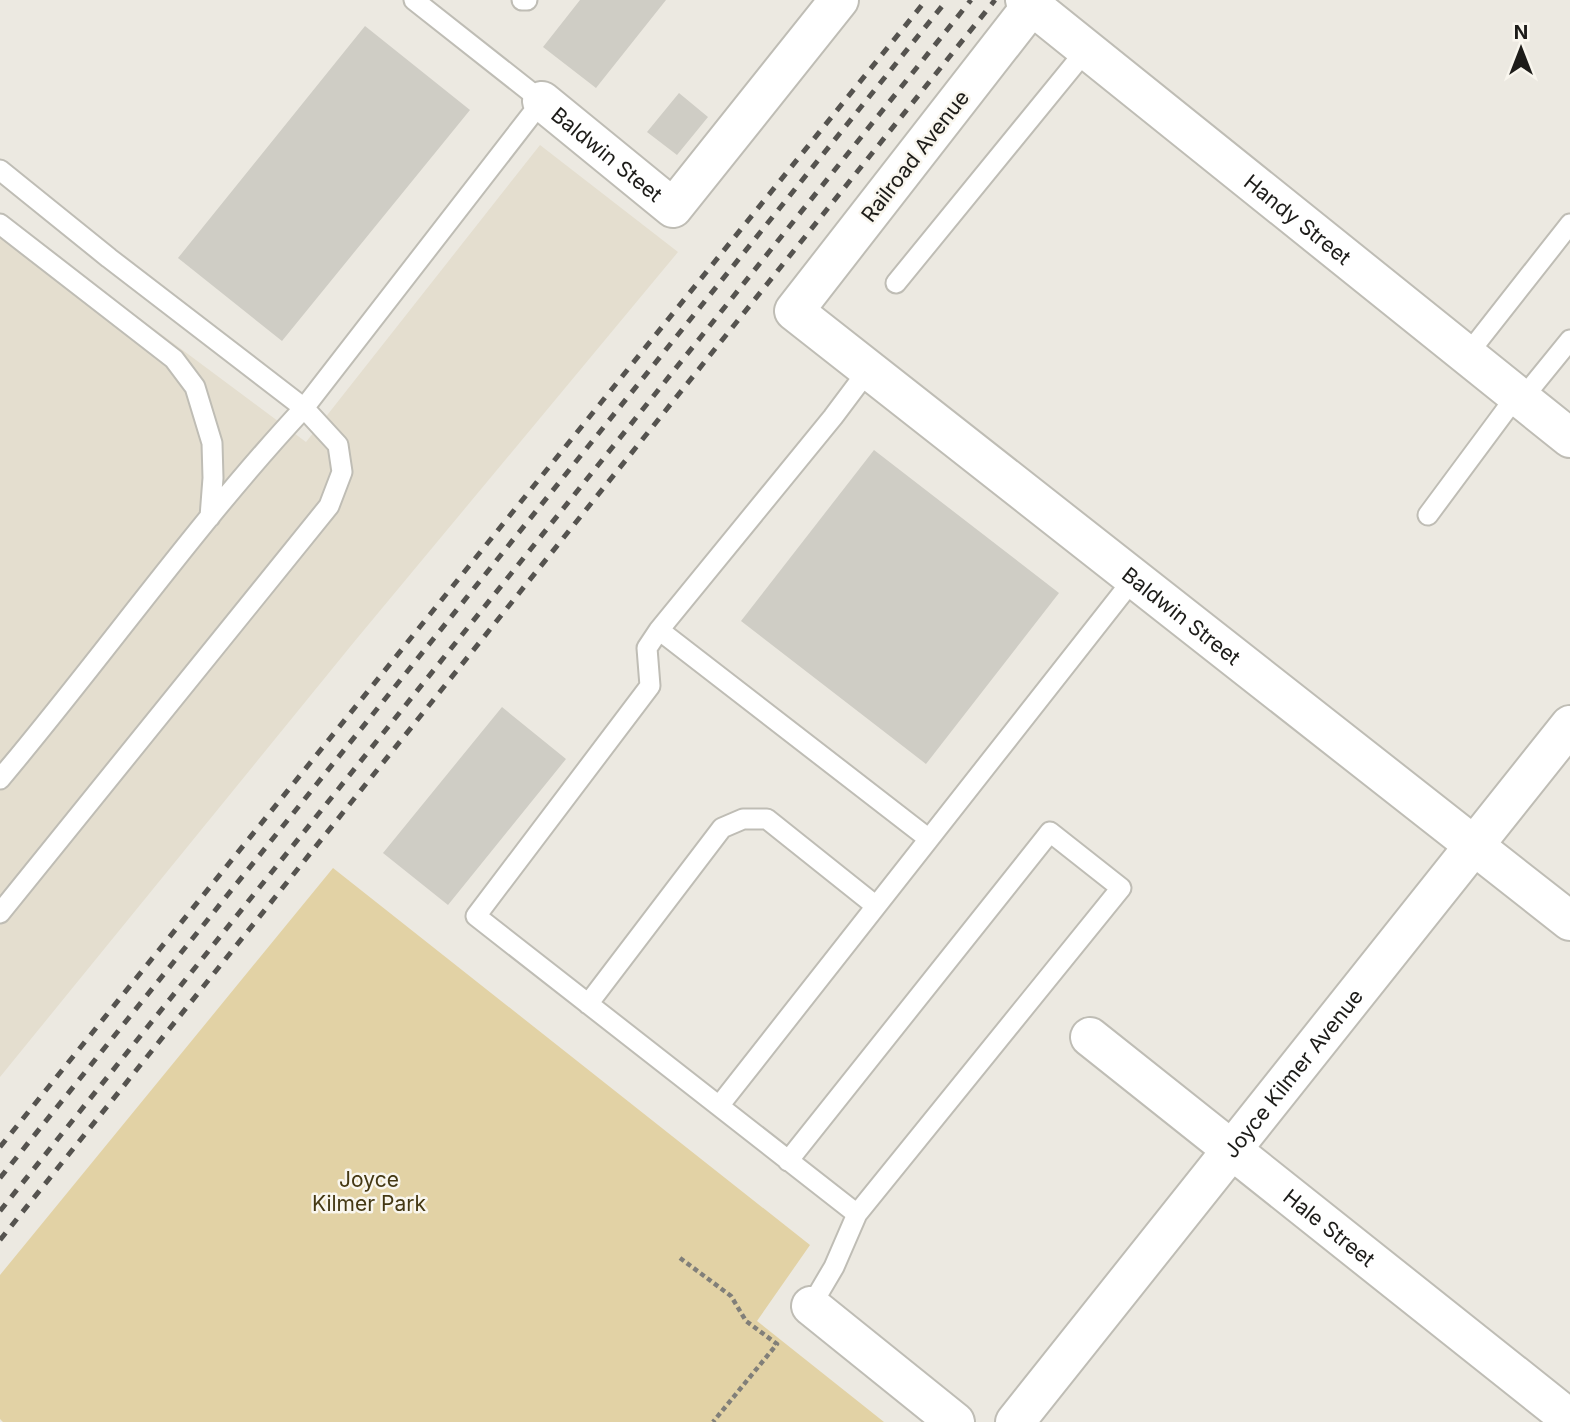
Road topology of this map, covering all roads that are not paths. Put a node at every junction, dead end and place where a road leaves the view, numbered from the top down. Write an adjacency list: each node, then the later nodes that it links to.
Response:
1 (414, 0): 5 (lane)
2 (839, 0): 5 (street, Baldwin Steet)
3 (1031, 2): 4 (street, Handy Street); 10 (street, Railroad Avenue)
4 (1087, 49): 9 (lane); 12 (street, Handy Street)
5 (542, 101): 15 (lane)
6 (0, 170): 15 (lane)
7 (0, 224): 18 (lane)
8 (1570, 224): 12 (lane)
9 (896, 283)
10 (794, 311): 13 (street, Baldwin Street)
11 (1570, 340): 14 (lane)
12 (1467, 355): 14 (street, Handy Street)
13 (869, 369): 19 (street, Baldwin Street); 20 (lane)
14 (1520, 397): 16 (street, Handy Street); 17 (lane)
15 (304, 408): 18 (lane); 26 (lane)
16 (1570, 438)
17 (1428, 516)
18 (210, 517): 22 (lane)
19 (1135, 578): 23 (lane); 24 (street, Baldwin Street)
20 (659, 630): 23 (lane); 28 (lane)
21 (1570, 725): 24 (street, Joyce Kilmer Avenue)
22 (0, 779)
23 (929, 839): 25 (lane)
24 (1475, 844): 27 (street, Baldwin Street); 31 (street, Joyce Kilmer Avenue)
25 (876, 906): 28 (lane); 30 (lane)
26 (0, 913)
27 (1570, 921)
28 (588, 1004): 30 (lane)
29 (1090, 1037): 31 (street, Hale Street)
30 (719, 1106): 32 (lane)
31 (1233, 1150): 35 (street, Hale Street); 37 (street, Joyce Kilmer Avenue)
32 (788, 1161): 33 (lane); 33 (lane)
33 (857, 1214): 34 (lane)
34 (811, 1306): 36 (street)
35 (1570, 1419)
36 (955, 1422)
37 (1015, 1422)

